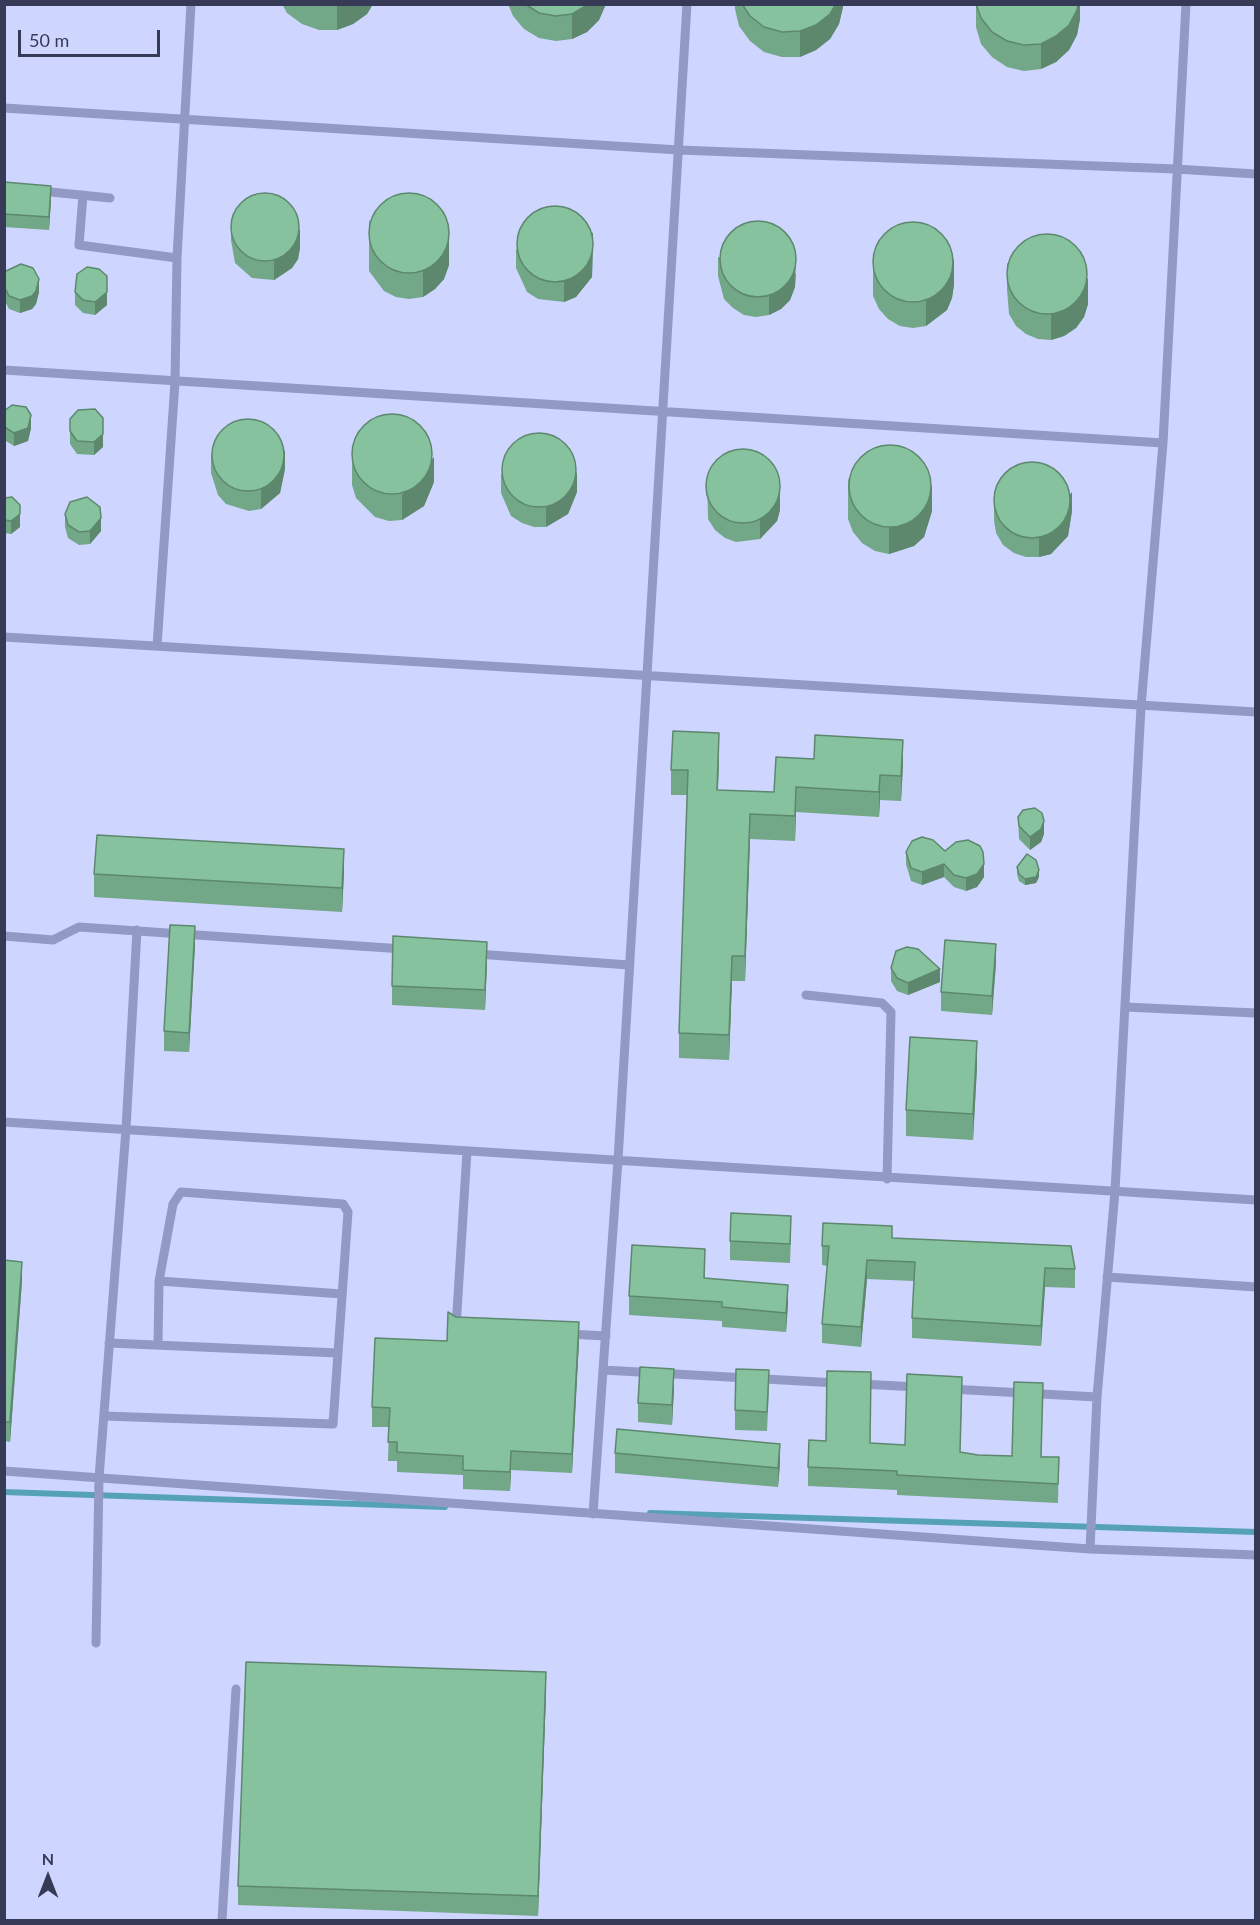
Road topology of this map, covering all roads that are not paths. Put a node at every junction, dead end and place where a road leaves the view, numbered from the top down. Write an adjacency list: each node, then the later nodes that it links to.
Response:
1 (191, 4): 5 (lane)
2 (687, 4): 6 (lane)
3 (1185, 4): 7 (lane)
4 (4, 108): 5 (lane)
5 (186, 119): 6 (lane); 12 (lane)
6 (679, 150): 7 (lane); 15 (lane)
7 (1176, 169): 8 (lane); 16 (lane)
8 (1256, 174)
9 (25, 189): 10 (lane)
10 (83, 195): 11 (lane); 12 (lane)
11 (110, 198)
12 (177, 258): 14 (lane)
13 (4, 370): 14 (lane)
14 (175, 382): 15 (lane); 18 (lane)
15 (664, 411): 16 (lane); 19 (lane)
16 (1163, 443): 20 (lane)
17 (4, 637): 18 (lane)
18 (157, 646): 19 (lane)
19 (648, 677): 20 (lane); 26 (lane)
20 (1141, 707): 21 (lane); 28 (lane)
21 (1256, 712)
22 (137, 930): 23 (lane); 24 (lane); 31 (lane)
23 (4, 936)
24 (418, 950)
25 (465, 953): 26 (lane)
26 (629, 965): 33 (lane)
27 (806, 994): 34 (lane)
28 (1125, 1007): 29 (lane); 35 (lane)
29 (1256, 1013)
30 (4, 1122): 31 (lane)
31 (126, 1129): 32 (lane); 44 (lane)
32 (467, 1151): 33 (lane); 41 (lane)
33 (618, 1160): 34 (lane); 43 (lane)
34 (887, 1179): 35 (lane)
35 (1115, 1191): 36 (lane); 37 (lane)
36 (1256, 1200)
37 (1107, 1277): 39 (lane); 50 (lane)
38 (159, 1281): 40 (lane); 40 (lane); 45 (lane)
39 (1256, 1287)
40 (342, 1294): 46 (lane)
41 (468, 1330)
42 (560, 1334): 43 (lane)
43 (606, 1336): 47 (lane)
44 (109, 1343): 45 (lane); 51 (lane)
45 (158, 1345): 46 (lane)
46 (338, 1353): 51 (lane)
47 (603, 1370): 48 (lane); 54 (lane)
48 (933, 1388)
49 (944, 1389): 50 (lane)
50 (1097, 1397): 55 (lane)
51 (104, 1416): 53 (lane)
52 (4, 1471): 53 (lane)
53 (99, 1478): 54 (lane); 57 (lane)
54 (593, 1514): 55 (lane)
55 (1090, 1549): 56 (lane)
56 (1256, 1555)
57 (96, 1643)
58 (236, 1689): 59 (lane)
59 (222, 1920)

